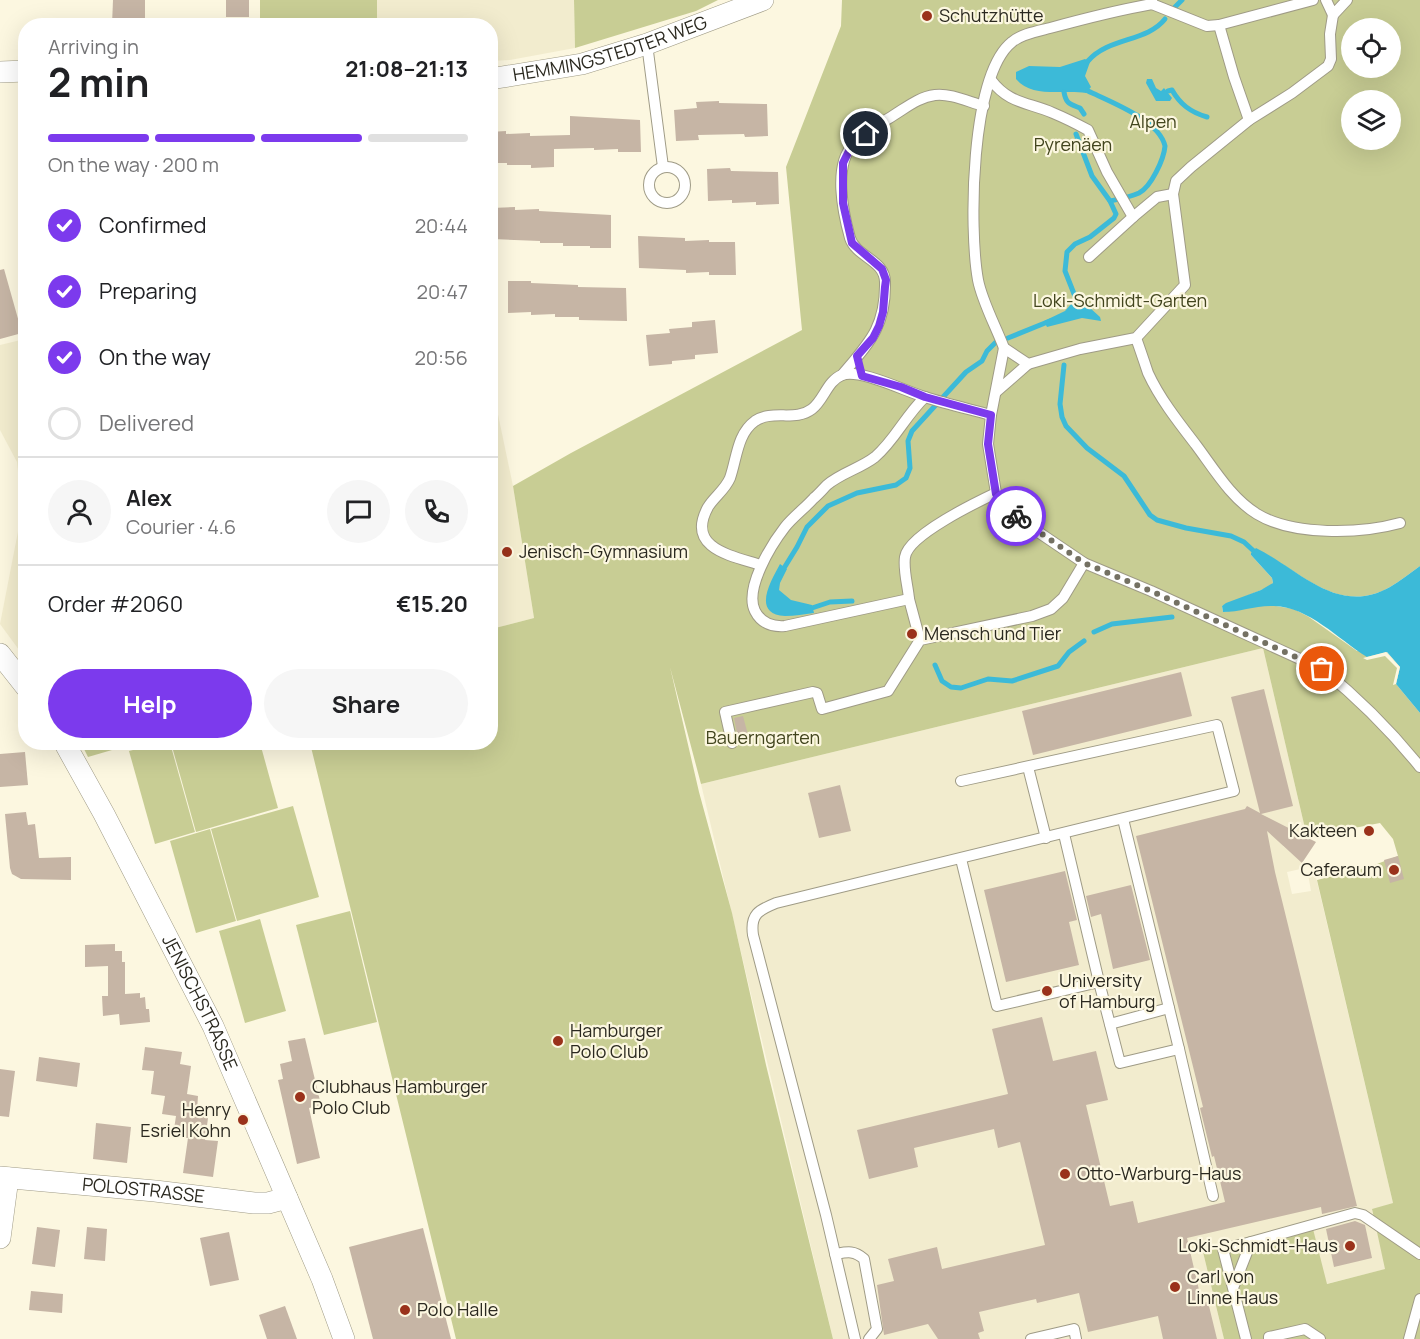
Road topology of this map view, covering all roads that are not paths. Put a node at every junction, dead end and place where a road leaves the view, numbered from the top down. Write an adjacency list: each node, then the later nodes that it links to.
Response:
1 (763, 0): 8 (street, HEMMINGSTEDTER WEG)
2 (1313, 0): 7 (lane)
3 (1326, 0): 6 (lane)
4 (1347, 0): 6 (lane)
5 (1152, 2): 7 (lane); 12 (lane)
6 (1333, 15): 14 (lane)
7 (1219, 25): 14 (lane)
8 (647, 44): 11 (street, HEMMINGSTEDTER WEG); 15 (lane)
9 (18, 71): 10 (street)
10 (0, 72)
11 (498, 79)
12 (991, 80): 13 (lane); 17 (lane)
13 (984, 106): 20 (lane); 21 (lane)
14 (1249, 120): 16 (lane)
15 (663, 167)
16 (1173, 194): 17 (lane); 19 (lane)
17 (1133, 217): 18 (lane)
18 (1089, 257)
19 (1136, 338): 22 (lane); 29 (lane)
20 (1004, 348): 22 (lane); 25 (lane)
21 (857, 356): 23 (lane); 24 (lane)
22 (1028, 364): 25 (lane)
23 (842, 375): 24 (lane); 31 (lane)
24 (862, 376): 26 (lane)
25 (996, 392): 27 (lane)
26 (926, 397): 27 (lane); 31 (lane)
27 (991, 415): 28 (lane)
28 (996, 494): 30 (lane); 32 (lane)
29 (1400, 523)
30 (1084, 563): 33 (lane); 39 (lane)
31 (761, 565): 32 (lane)
32 (909, 599): 33 (lane)
33 (920, 640): 36 (lane)
34 (0, 654): 35 (street)
35 (18, 677)
36 (732, 743)
37 (68, 750): 51 (street, JENISCHSTRASSE)
38 (1028, 767): 40 (lane); 41 (lane); 43 (lane)
39 (1420, 767)
40 (961, 782)
41 (1124, 819): 42 (lane); 46 (lane)
42 (1064, 834): 43 (lane); 45 (lane)
43 (1046, 838): 44 (lane)
44 (961, 858): 45 (lane); 55 (lane)
45 (1099, 982): 47 (lane)
46 (1169, 1008): 47 (lane); 48 (lane)
47 (1110, 1024): 48 (lane)
48 (1179, 1048): 50 (lane)
49 (4, 1178): 51 (street, POLOSTRASSE); 52 (street)
50 (1213, 1196)
51 (287, 1198): 59 (street, JENISCHSTRASSE)
52 (0, 1238)
53 (1251, 1242): 54 (lane); 56 (lane); 56 (lane)
54 (1420, 1253)
55 (835, 1254): 60 (lane); 61 (lane)
56 (1233, 1288): 64 (lane)
57 (1420, 1299): 66 (lane)
58 (1267, 1338): 65 (lane)
59 (344, 1339)
60 (855, 1339)
61 (869, 1339)
62 (1031, 1339): 63 (lane)
63 (1076, 1339)
64 (1246, 1339)
65 (1320, 1339)
66 (1409, 1339)

